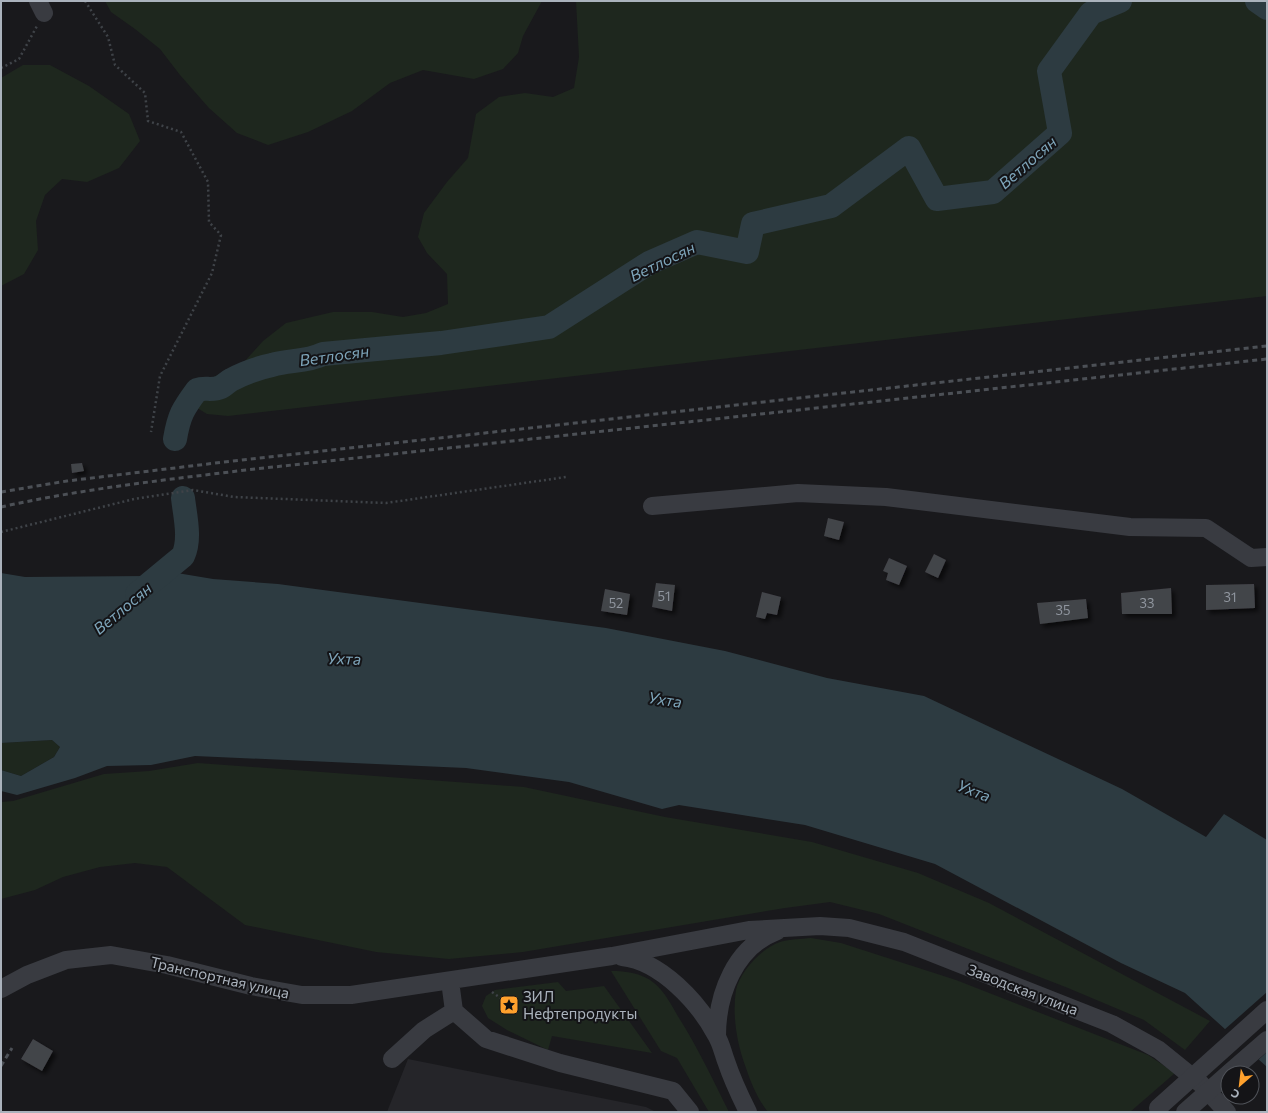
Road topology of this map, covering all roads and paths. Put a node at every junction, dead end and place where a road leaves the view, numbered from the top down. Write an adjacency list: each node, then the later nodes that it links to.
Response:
1 (85, 1): 4 (path)
2 (41, 7): 3 (path)
3 (1, 68)
4 (151, 432)
5 (566, 477): 7 (path)
6 (652, 506): 8 (street)
7 (1, 532)
8 (1259, 558)
9 (792, 926): 10 (street, Транспортная улица); 17 (street); 26 (street, Заводская улица)
10 (612, 956): 11 (street, Транспортная улица); 17 (street)
11 (450, 981): 12 (street, Транспортная улица); 16 (street)
12 (1, 989)
13 (492, 992): 14 (path)
14 (506, 1002)
15 (1267, 1010): 22 (street, bridge)
16 (454, 1011): 19 (street); 23 (street)
17 (717, 1036): 24 (street)
18 (1267, 1040): 20 (street)
19 (392, 1059)
20 (1239, 1065)
21 (1220, 1082): 25 (street, bridge)
22 (1156, 1110)
23 (690, 1112)
24 (748, 1112)
25 (1185, 1112)
26 (1228, 1112)

